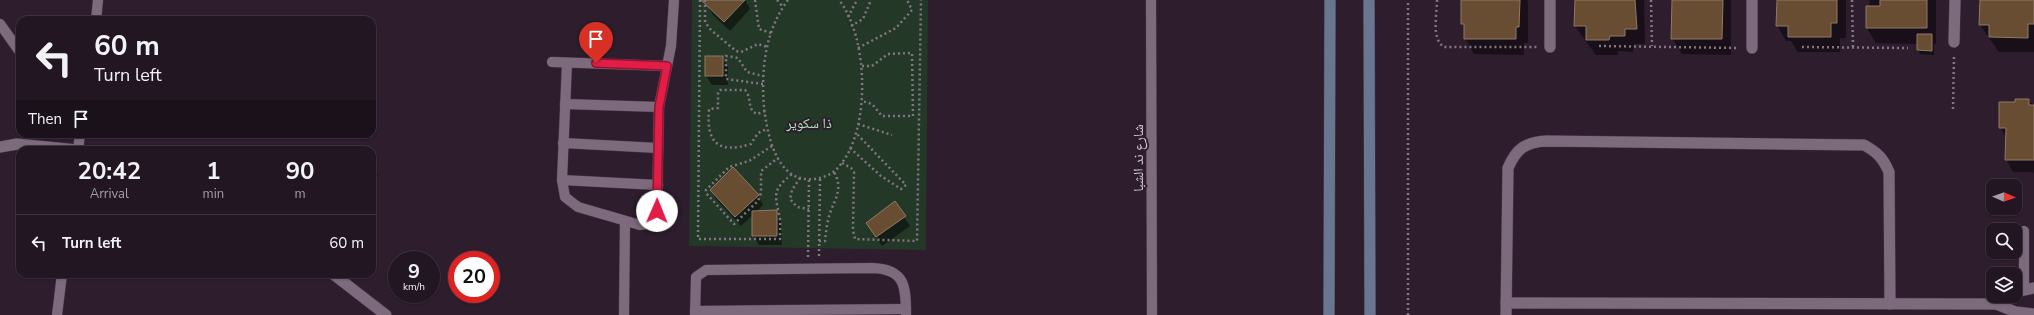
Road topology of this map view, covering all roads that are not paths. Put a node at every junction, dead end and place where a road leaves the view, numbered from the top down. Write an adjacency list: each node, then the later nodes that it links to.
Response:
1 (98, 0): 9 (lane)
2 (674, 0): 17 (lane)
3 (1151, 0): 40 (lane, شارع ند الشبا)
4 (1330, 0): 41 (main road)
5 (1369, 0): 42 (main road)
6 (1550, 0): 13 (street)
7 (1752, 0): 14 (street)
8 (1954, 0): 11 (street)
9 (96, 16)
10 (0, 24): 12 (lane)
11 (1954, 42)
12 (16, 46)
13 (1550, 47)
14 (1752, 48)
15 (552, 62): 16 (lane)
16 (567, 63): 17 (lane); 18 (lane)
17 (667, 66): 19 (lane)
18 (565, 104): 19 (lane); 20 (lane)
19 (659, 107): 23 (lane)
20 (563, 143): 23 (lane); 24 (lane)
21 (37, 146): 22 (street)
22 (0, 147)
23 (658, 148): 25 (lane)
24 (562, 180): 25 (lane); 26 (lane)
25 (658, 185): 26 (lane)
26 (625, 220): 39 (lane)
27 (2024, 231): 30 (lane)
28 (62, 278): 37 (lane)
29 (338, 278): 38 (street)
30 (2024, 290)
31 (1506, 303): 32 (street); 32 (street); 43 (street)
32 (1890, 304): 33 (street)
33 (1996, 304): 36 (street); 44 (street)
34 (906, 312): 35 (lane); 35 (lane)
35 (695, 313)
36 (2034, 314)
37 (57, 315)
38 (386, 315)
39 (624, 315)
40 (1152, 315)
41 (1329, 315)
42 (1370, 315)
43 (1506, 315)
44 (1996, 315)

